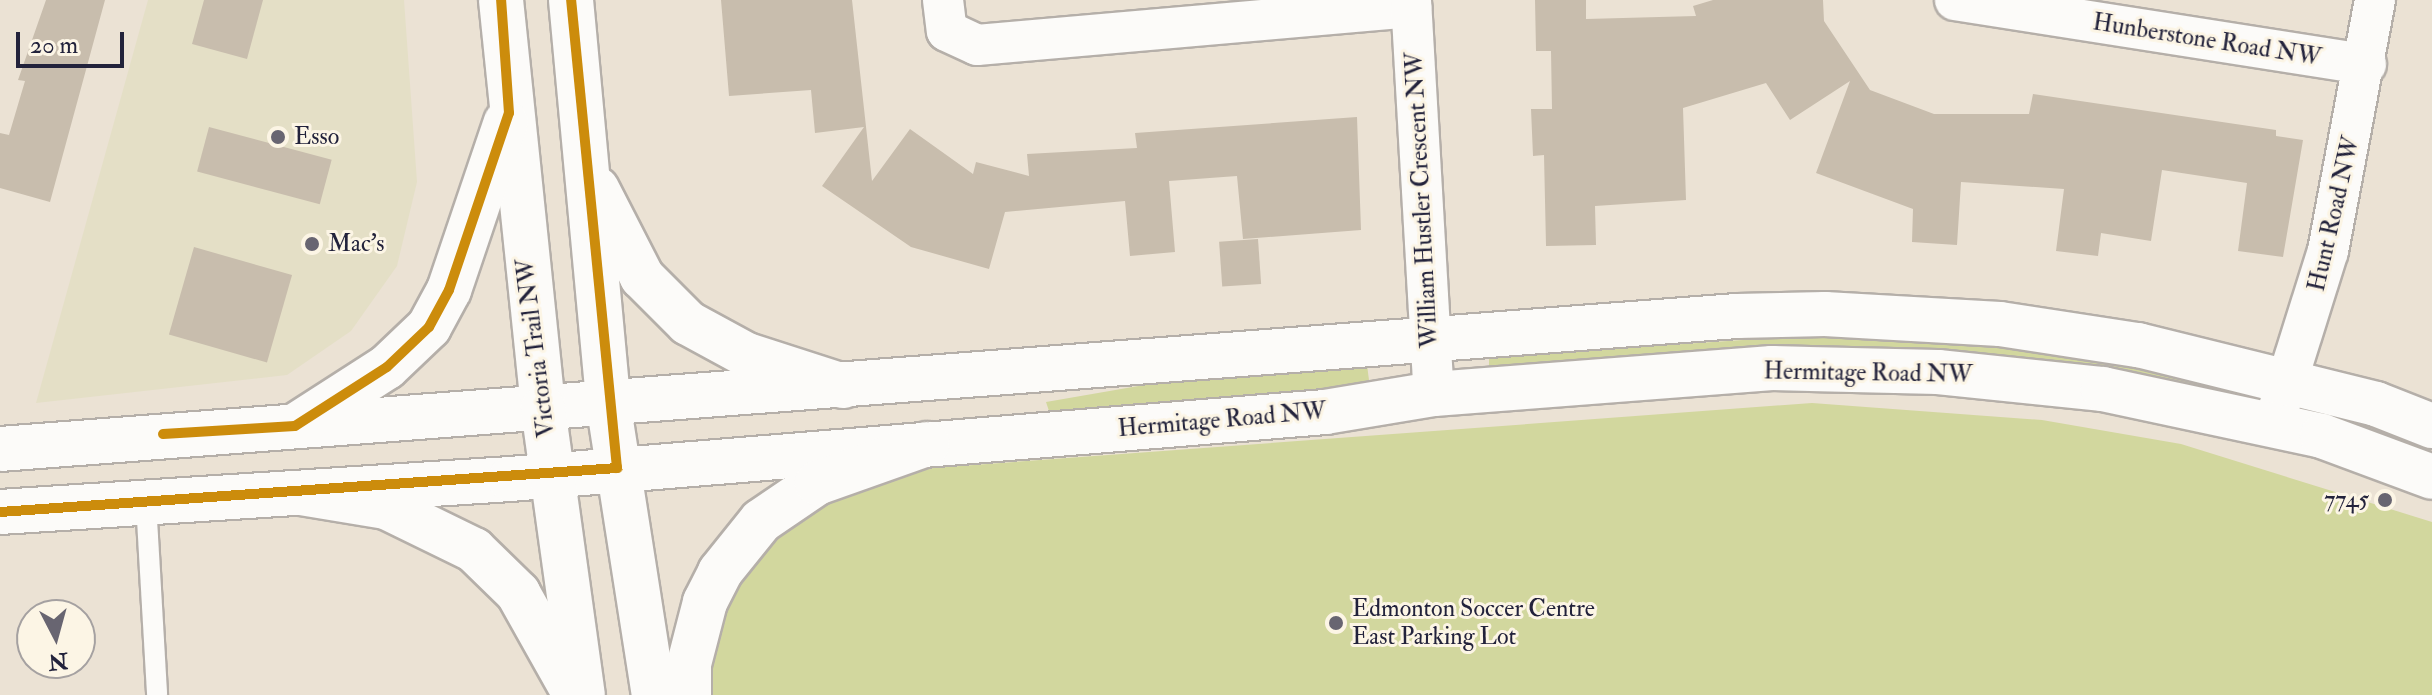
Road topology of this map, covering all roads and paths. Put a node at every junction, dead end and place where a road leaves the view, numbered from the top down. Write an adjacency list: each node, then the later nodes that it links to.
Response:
1 (501, 0): 8 (street, Victoria Trail NW)
2 (571, 0): 9 (street)
3 (943, 0): 6 (street, William Hustler Crescent NW)
4 (1955, 0): 7 (street, Hunberstone Road NW)
5 (2375, 0): 7 (street, Hunt Road NW)
6 (1411, 4): 10 (street, William Hustler Crescent NW)
7 (2366, 64): 11 (street, Hunt Road NW)
8 (509, 113): 15 (street, Victoria Trail NW); 17 (street)
9 (583, 162): 12 (street); 14 (street)
10 (1431, 339): 11 (street); 12 (street); 13 (street, William Hustler Crescent NW)
11 (2289, 382): 16 (street, Hunt Road NW); 18 (street)
12 (843, 386): 14 (street)
13 (1434, 394): 16 (street, Hermitage Road NW); 19 (street, Hermitage Road NW)
14 (608, 402): 15 (street); 21 (street)
15 (543, 408): 17 (street); 22 (street, Victoria Trail NW)
16 (2274, 423): 23 (street, Hermitage Road NW)
17 (295, 426): 20 (street)
18 (2432, 426)
19 (927, 444): 21 (street, Hermitage Road NW); 31 (street)
20 (0, 449)
21 (617, 468): 22 (street, Hermitage Road NW); 30 (street)
22 (552, 475): 24 (street, Hermitage Road NW); 29 (street, Victoria Trail NW)
23 (2432, 477)
24 (301, 493): 25 (street, Hermitage Road NW); 28 (street)
25 (146, 502): 26 (street, Hermitage Road NW); 27 (lane)
26 (0, 512)
27 (157, 695)
28 (576, 695)
29 (583, 695)
30 (654, 695)
31 (689, 695)

